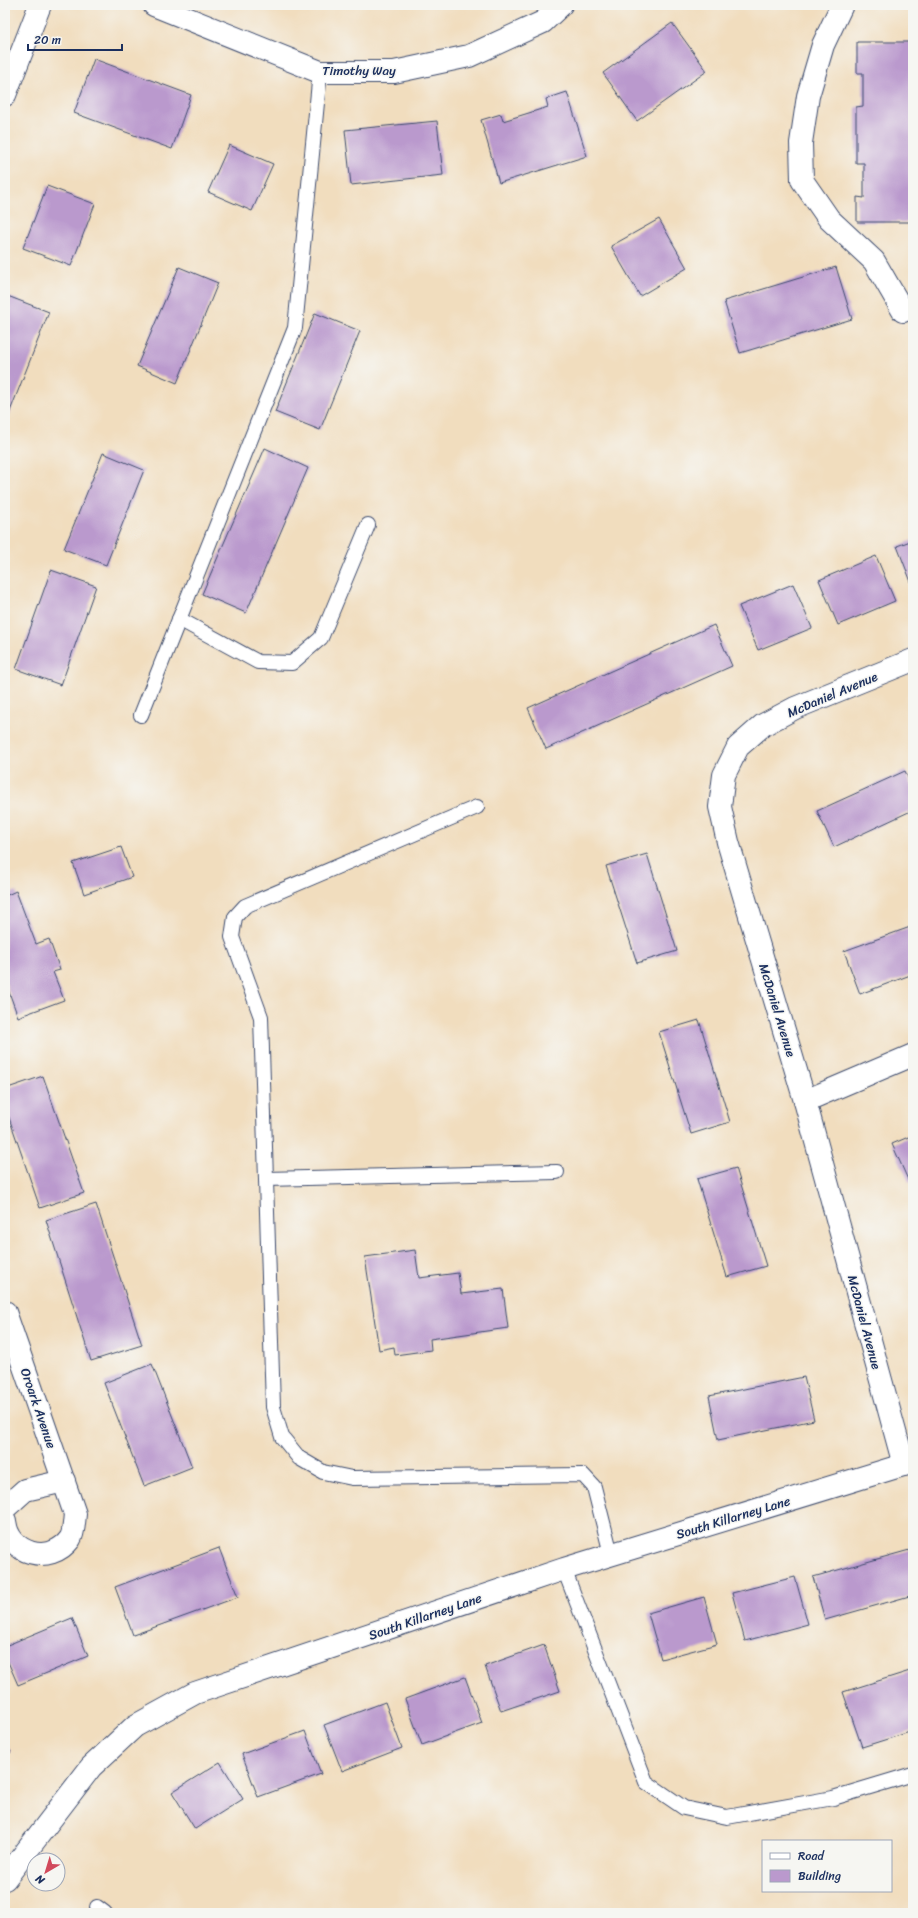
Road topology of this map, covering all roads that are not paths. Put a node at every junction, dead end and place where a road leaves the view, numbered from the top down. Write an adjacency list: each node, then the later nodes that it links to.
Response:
1 (40, 5): 6 (street)
2 (154, 5): 5 (street, Timothy Way)
3 (561, 5): 5 (street, Timothy Way)
4 (842, 5): 7 (street)
5 (320, 72): 9 (lane)
6 (5, 95)
7 (903, 310)
8 (368, 525): 9 (lane)
9 (179, 619): 11 (lane)
10 (913, 660): 14 (street, McDaniel Avenue)
11 (141, 715)
12 (477, 808): 16 (lane)
13 (913, 1055): 14 (street)
14 (805, 1101): 18 (street, McDaniel Avenue)
15 (557, 1172): 16 (lane)
16 (266, 1179): 22 (lane)
17 (5, 1312): 19 (street, Oroark Avenue)
18 (908, 1464): 22 (street, South Killarney Lane)
19 (64, 1481): 20 (street); 21 (street, Oroark Avenue)
20 (5, 1508)
21 (5, 1521)
22 (611, 1554): 23 (street, South Killarney Lane)
23 (564, 1569): 24 (lane); 25 (street, South Killarney Lane)
24 (913, 1774)
25 (5, 1879)

